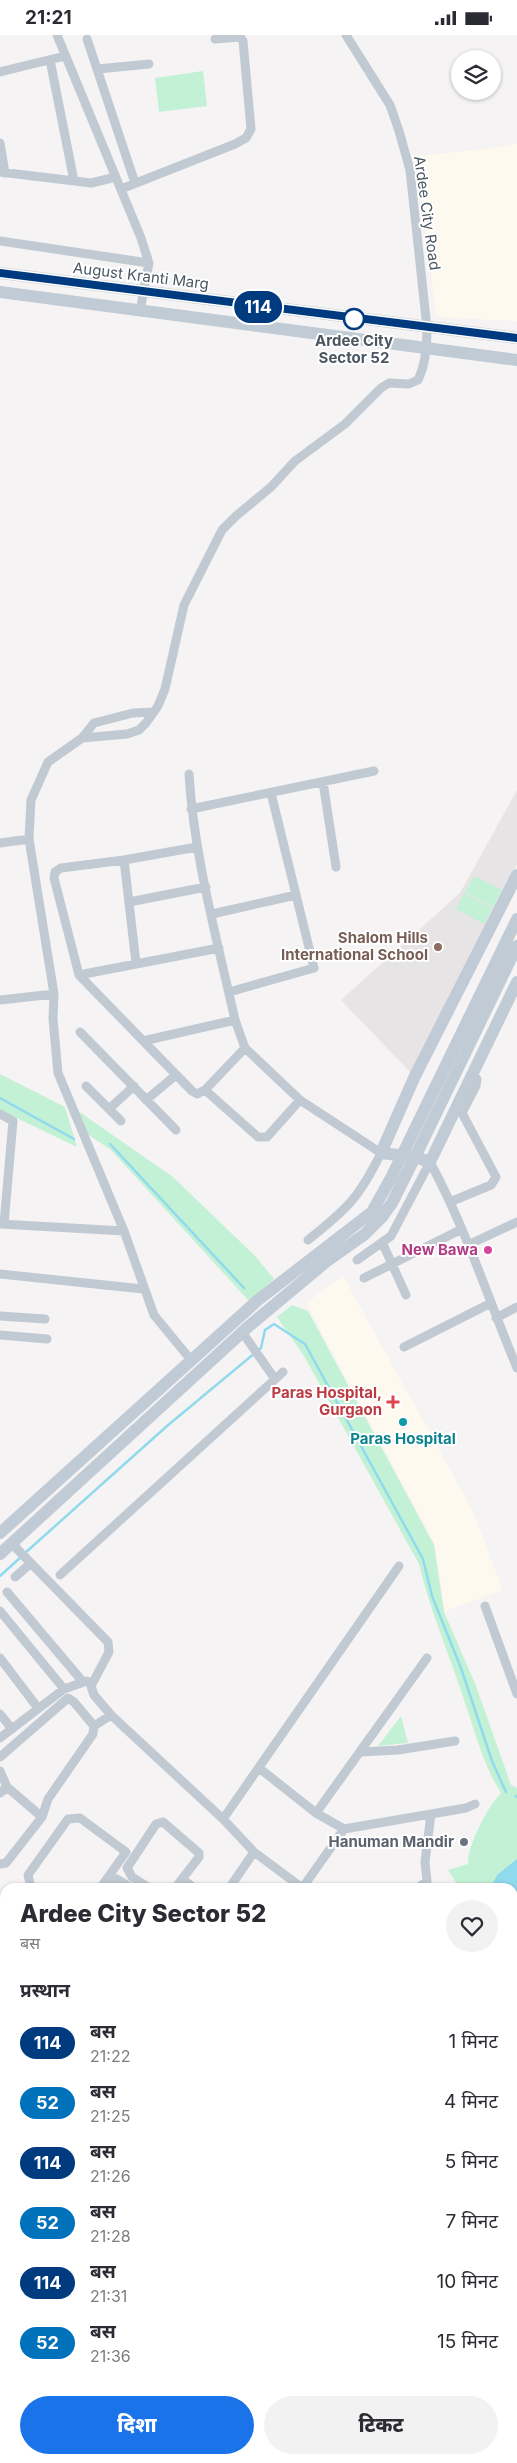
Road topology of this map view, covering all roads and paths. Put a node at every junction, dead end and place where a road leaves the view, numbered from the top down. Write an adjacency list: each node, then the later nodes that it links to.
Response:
1 (57, 35): 5 (street)
2 (346, 35): 22 (street, Ardee City Road)
3 (87, 39): 8 (street)
4 (215, 39): 14 (street)
5 (65, 56): 6 (street); 12 (street)
6 (50, 60): 9 (street); 13 (street)
7 (149, 63): 8 (street)
8 (98, 69): 14 (street)
9 (0, 72)
10 (0, 143): 11 (street)
11 (2, 172): 13 (street)
12 (116, 177): 13 (street); 15 (street)
13 (74, 181)
14 (135, 183): 15 (street)
15 (121, 189): 17 (street)
16 (0, 241): 17 (street)
17 (149, 263): 20 (street)
18 (0, 273): 20 (main road, August Kranti Marg)
19 (0, 292): 21 (main road)
20 (144, 292): 21 (street); 22 (main road, August Kranti Marg)
21 (140, 311): 24 (main road)
22 (427, 328): 23 (main road, August Kranti Marg); 24 (street, Ardee City Road)
23 (517, 338)
24 (427, 349): 25 (main road); 26 (street, Ardee City Road)
25 (517, 360)
26 (154, 712): 27 (street); 27 (street)
27 (82, 738): 33 (street)
28 (374, 771): 30 (street)
29 (189, 773): 32 (street)
30 (322, 782): 31 (street); 37 (street)
31 (271, 793): 32 (street); 40 (street)
32 (191, 809): 35 (street)
33 (29, 839): 34 (street); 50 (street)
34 (0, 843)
35 (198, 847): 36 (street); 39 (street)
36 (124, 860): 41 (street); 47 (street)
37 (336, 867)
38 (517, 875): 67 (main road)
39 (206, 887): 41 (street); 42 (street)
40 (296, 895): 42 (street); 49 (street)
41 (129, 902): 46 (street)
42 (212, 914): 45 (street)
43 (517, 919): 68 (main road)
44 (517, 946): 68 (main road)
45 (219, 948): 46 (street); 49 (street)
46 (136, 963): 47 (street)
47 (79, 975): 54 (street)
48 (517, 982): 57 (main road)
49 (228, 992): 52 (street)
50 (54, 994): 51 (street); 74 (street)
51 (0, 1000)
52 (235, 1021): 54 (street); 55 (street)
53 (80, 1033): 59 (street)
54 (144, 1041): 56 (street)
55 (245, 1048): 60 (street); 62 (street)
56 (176, 1075): 60 (street); 61 (street)
57 (472, 1075): 69 (main road); 70 (street)
58 (86, 1086): 63 (street)
59 (134, 1086): 61 (street); 63 (street)
60 (205, 1090): 62 (street)
61 (146, 1100): 66 (street)
62 (300, 1100): 67 (street)
63 (109, 1109): 65 (street)
64 (0, 1114): 72 (street)
65 (121, 1121)
66 (176, 1130)
67 (382, 1151): 68 (main road); 75 (street)
68 (408, 1157): 69 (main road); 89 (main road); 93 (main road)
69 (430, 1162): 70 (street); 76 (street)
70 (450, 1203): 73 (street)
71 (517, 1222): 77 (street)
72 (2, 1224): 74 (street)
73 (462, 1229): 77 (street); 79 (street)
74 (124, 1231): 82 (street)
75 (308, 1240)
76 (382, 1242): 78 (street); 79 (street)
77 (470, 1244): 84 (street)
78 (357, 1260)
79 (392, 1264): 81 (street); 83 (street)
80 (0, 1274): 82 (street)
81 (364, 1278)
82 (143, 1289): 93 (street)
83 (406, 1295)
84 (491, 1303): 87 (street); 92 (street)
85 (517, 1307): 87 (street)
86 (0, 1316): 88 (street)
87 (496, 1318): 94 (street)
88 (45, 1319)
89 (242, 1332): 96 (street); 98 (main road)
90 (0, 1335): 91 (street)
91 (47, 1339)
92 (404, 1347)
93 (191, 1360): 97 (main road)
94 (517, 1368)
95 (283, 1372): 96 (street)
96 (275, 1379): 102 (street)
97 (0, 1533)
98 (16, 1545): 99 (main road); 100 (street)
99 (0, 1553)
100 (29, 1562): 103 (street); 109 (street)
101 (399, 1566): 122 (street)
102 (60, 1575)
103 (15, 1577)
104 (7, 1592): 110 (street)
105 (485, 1606): 112 (street)
106 (0, 1611): 111 (street)
107 (0, 1658): 113 (street)
108 (427, 1658): 120 (street)
109 (96, 1678): 110 (street); 115 (street)
110 (83, 1682): 111 (street)
111 (64, 1689): 113 (street)
112 (517, 1694)
113 (38, 1708): 117 (street)
114 (0, 1714): 117 (street)
115 (111, 1715): 116 (street); 129 (street)
116 (94, 1726): 121 (street); 128 (street)
117 (12, 1729): 118 (street)
118 (0, 1738)
119 (455, 1741): 120 (street)
120 (360, 1752): 126 (street)
121 (0, 1757)
122 (259, 1768): 126 (street); 129 (street)
123 (0, 1771): 124 (street)
124 (3, 1790): 128 (street)
125 (475, 1804): 127 (street)
126 (316, 1813): 130 (street)
127 (431, 1814): 130 (street); 142 (street)
128 (42, 1817): 132 (street)
129 (223, 1819): 131 (street)
130 (344, 1829): 141 (street)
131 (254, 1852): 139 (street); 140 (street)
132 (0, 1864)
133 (30, 1883): 134 (street)
134 (104, 1883)
135 (114, 1883): 136 (street)
136 (124, 1883)
137 (142, 1883): 138 (street)
138 (180, 1883)
139 (233, 1883)
140 (297, 1883)
141 (305, 1883)
142 (424, 1883)

